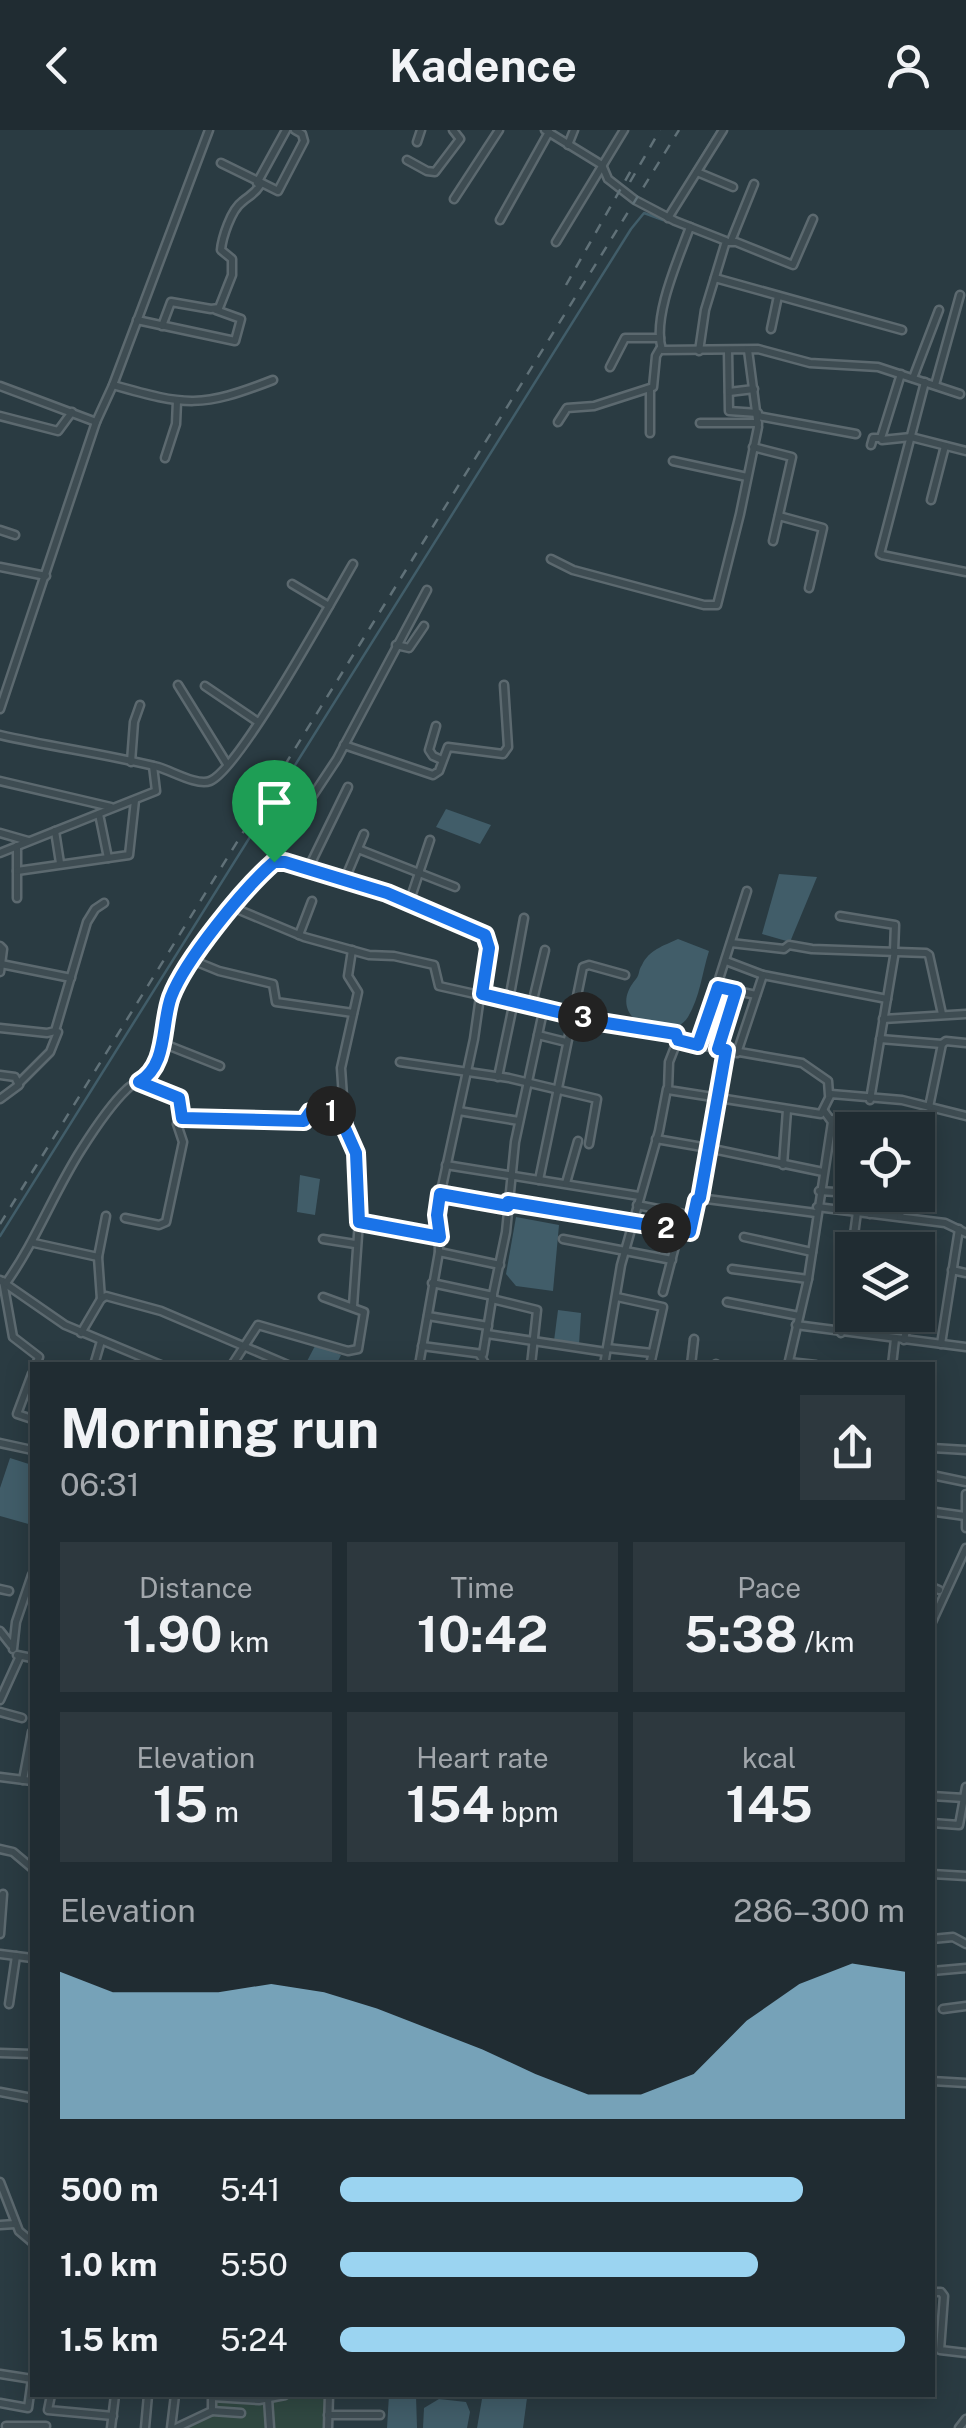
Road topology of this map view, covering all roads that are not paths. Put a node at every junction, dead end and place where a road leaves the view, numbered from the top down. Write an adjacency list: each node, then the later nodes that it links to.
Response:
1 (209, 130): 32 (street)
2 (286, 130): 17 (street)
3 (295, 130): 17 (street)
4 (421, 130): 11 (street)
5 (453, 130): 13 (street)
6 (499, 130): 20 (street)
7 (574, 130): 12 (street)
8 (624, 130): 15 (street)
9 (724, 130): 16 (street)
10 (547, 131): 12 (street); 23 (street)
11 (416, 142)
12 (568, 145): 15 (street)
13 (407, 160)
14 (222, 163): 17 (street)
15 (602, 165): 21 (street); 25 (street)
16 (696, 172): 19 (street); 21 (street)
17 (259, 183): 30 (street)
18 (754, 184): 26 (street)
19 (733, 187)
20 (454, 199)
21 (665, 216): 24 (street)
22 (813, 219): 26 (street)
23 (500, 220)
24 (690, 227): 26 (street); 38 (street)
25 (556, 242)
26 (729, 242): 27 (street)
27 (715, 278): 29 (street); 41 (street)
28 (960, 295): 33 (street)
29 (778, 296): 36 (street); 37 (street)
30 (216, 310): 34 (street); 34 (street)
31 (939, 310): 45 (street)
32 (137, 320): 34 (street); 48 (street)
33 (953, 323): 35 (street); 49 (street)
34 (162, 326)
35 (966, 328)
36 (771, 329)
37 (902, 330)
38 (660, 338): 39 (street); 43 (street)
39 (660, 349): 41 (street); 51 (street)
40 (748, 350): 42 (street); 44 (street); 52 (street)
41 (699, 351): 42 (street)
42 (728, 351): 53 (street)
43 (610, 367)
44 (901, 374): 45 (street); 66 (street)
45 (913, 378): 47 (street)
46 (274, 380): 55 (street)
47 (925, 382): 49 (street); 64 (street)
48 (113, 385): 55 (street); 59 (street)
49 (935, 385): 54 (street)
50 (0, 386): 56 (street)
51 (650, 389): 60 (street); 62 (street)
52 (754, 389): 53 (street); 58 (street)
53 (729, 392): 58 (street)
54 (960, 394)
55 (177, 401): 70 (street)
56 (72, 412): 57 (street); 59 (street)
57 (0, 416)
58 (758, 417): 61 (street); 63 (street); 68 (street)
59 (96, 422): 82 (street)
60 (558, 422)
61 (700, 423)
62 (650, 433)
63 (856, 434)
64 (911, 437): 65 (street); 67 (street); 81 (street)
65 (882, 440)
66 (871, 445)
67 (945, 446): 69 (street); 73 (street)
68 (754, 447): 72 (street); 74 (street)
69 (966, 451)
70 (165, 458)
71 (673, 460): 72 (street)
72 (747, 478): 78 (street)
73 (931, 500)
74 (779, 516): 77 (street); 84 (street)
75 (0, 530): 76 (street)
76 (15, 535)
77 (773, 541)
78 (552, 559)
79 (353, 564): 86 (street)
80 (0, 567): 82 (street)
81 (966, 572)
82 (46, 576): 93 (street)
83 (292, 584): 86 (street)
84 (810, 588)
85 (428, 590): 88 (street)
86 (328, 606): 94 (street)
87 (424, 626): 88 (street)
88 (396, 646): 97 (street)
89 (178, 684): 100 (street)
90 (504, 685): 98 (street)
91 (205, 686): 94 (street)
92 (140, 704): 99 (street)
93 (0, 709)
94 (258, 722): 100 (street)
95 (436, 726): 98 (street)
96 (0, 735): 99 (street)
97 (344, 745): 98 (street); 116 (street)
98 (442, 760)
99 (131, 762): 101 (street)
100 (228, 764): 101 (street)
101 (153, 766): 104 (street)
102 (0, 781): 105 (street)
103 (348, 787): 118 (street)
104 (135, 800): 105 (street); 115 (street)
105 (114, 808): 106 (street)
106 (98, 814): 107 (street); 115 (street)
107 (55, 831): 111 (street); 117 (street)
108 (0, 832): 111 (street)
109 (364, 834): 113 (street)
110 (430, 840): 120 (street)
111 (29, 841): 112 (street)
112 (17, 846): 114 (street); 119 (street)
113 (358, 848): 120 (street); 121 (street)
114 (0, 852)
115 (108, 858): 117 (street)
116 (274, 862): 118 (street); 128 (street)
117 (60, 863): 119 (street)
118 (308, 869): 121 (street)
119 (17, 871): 124 (street)
120 (419, 872): 122 (street); 127 (street)
121 (346, 879): 127 (street)
122 (455, 887)
123 (747, 891): 132 (street)
124 (17, 898)
125 (312, 902): 131 (street)
126 (104, 903): 142 (street)
127 (410, 903): 145 (street)
128 (232, 907): 131 (street); 137 (street)
129 (840, 916): 136 (street)
130 (524, 918): 148 (street)
131 (299, 936): 134 (street)
132 (732, 942): 136 (street); 138 (street)
133 (0, 946): 139 (street)
134 (352, 950): 145 (street); 151 (street)
135 (545, 950): 149 (street)
136 (895, 951): 147 (street); 153 (street)
137 (192, 960): 151 (street); 162 (street)
138 (726, 962): 141 (street); 143 (street)
139 (0, 968): 142 (street)
140 (625, 975): 152 (street)
141 (764, 975): 146 (street); 147 (street)
142 (71, 978): 156 (street)
143 (718, 987): 144 (street); 165 (street)
144 (736, 991): 146 (street); 166 (street)
145 (482, 994): 148 (street); 170 (street)
146 (756, 996): 167 (street)
147 (887, 999): 155 (street)
148 (512, 1000): 149 (street); 172 (street)
149 (532, 1004): 150 (street)
150 (544, 1007): 152 (street); 158 (street)
151 (353, 1012): 183 (street)
152 (573, 1014): 160 (street); 161 (street)
153 (942, 1014): 154 (street); 155 (street)
154 (966, 1014)
155 (884, 1019): 159 (street)
156 (0, 1028)
157 (58, 1032): 175 (street)
158 (538, 1035): 161 (street); 174 (street)
159 (880, 1039): 164 (street); 181 (street)
160 (678, 1040): 165 (street); 176 (street)
161 (566, 1042): 177 (street)
162 (162, 1043): 169 (street); 173 (street)
163 (966, 1043): 164 (street)
164 (942, 1044): 182 (street)
165 (698, 1045): 166 (street)
166 (722, 1050): 167 (street); 179 (street)
167 (737, 1053): 178 (street)
168 (400, 1062): 170 (street)
169 (220, 1066)
170 (467, 1074): 172 (street); 185 (street)
171 (0, 1075): 175 (street)
172 (498, 1077): 174 (street)
173 (139, 1082): 188 (street); 225 (street)
174 (527, 1082): 177 (street); 191 (street)
175 (18, 1084): 180 (street)
176 (667, 1089): 179 (street); 192 (street)
177 (556, 1090): 194 (street); 200 (street)
178 (830, 1095): 181 (street); 186 (street)
179 (717, 1098): 184 (street); 195 (street)
180 (0, 1099)
181 (870, 1100): 182 (street)
182 (929, 1107): 187 (street)
183 (342, 1110): 188 (street); 217 (street)
184 (787, 1110): 186 (street); 197 (street)
185 (458, 1111): 191 (street); 196 (street)
186 (824, 1111): 189 (street)
187 (965, 1113)
188 (182, 1118): 216 (street)
189 (832, 1119): 190 (street); 198 (street)
190 (835, 1119)
191 (519, 1122): 199 (street)
192 (656, 1139): 195 (street); 206 (street)
193 (578, 1142): 201 (street)
194 (589, 1144)
195 (708, 1148): 197 (street); 205 (street)
196 (446, 1165): 199 (street); 204 (street)
197 (782, 1165): 198 (street)
198 (823, 1172): 202 (street)
199 (510, 1176): 200 (street); 207 (street)
200 (538, 1180): 201 (street)
201 (566, 1184): 206 (street)
202 (820, 1191): 203 (street); 208 (street)
203 (835, 1192)
204 (440, 1194): 207 (street); 221 (street)
205 (700, 1198): 208 (street); 214 (street)
206 (638, 1201): 214 (street); 218 (street)
207 (508, 1204): 218 (street); 232 (street)
208 (817, 1210): 209 (street); 229 (street)
209 (835, 1211)
210 (857, 1212): 212 (street); 252 (street)
211 (901, 1212): 215 (street)
212 (870, 1214): 215 (street)
213 (106, 1216): 230 (street)
214 (694, 1216): 219 (street)
215 (900, 1217): 220 (street)
216 (125, 1218)
217 (359, 1222): 221 (street); 226 (street)
218 (633, 1222): 219 (street); 228 (street)
219 (679, 1231): 231 (street)
220 (962, 1231): 234 (street)
221 (440, 1237): 227 (street)
222 (744, 1237): 229 (street)
223 (323, 1238): 226 (street)
224 (563, 1239): 228 (street)
225 (34, 1243): 230 (street); 237 (street)
226 (355, 1244): 245 (street)
227 (439, 1252): 232 (street); 238 (street)
228 (625, 1252): 231 (street); 241 (street)
229 (812, 1252): 236 (street)
230 (98, 1257): 242 (street)
231 (672, 1260): 239 (street)
232 (500, 1265): 243 (street)
233 (732, 1269): 236 (street)
234 (952, 1270): 235 (street); 257 (street)
235 (966, 1273)
236 (808, 1279): 247 (street)
237 (3, 1282): 251 (street); 263 (street)
238 (432, 1283): 243 (street); 246 (street)
239 (663, 1292)
240 (323, 1297): 245 (street)
241 (617, 1297): 261 (street); 262 (street)
242 (100, 1298): 251 (street); 258 (street)
243 (493, 1298): 249 (street); 255 (street)
244 (727, 1302): 247 (street)
245 (353, 1306): 258 (street)
246 (428, 1316): 249 (street); 259 (street)
247 (799, 1316): 248 (street)
248 (796, 1325): 252 (street); 274 (street)
249 (488, 1330): 255 (street); 269 (street)
250 (903, 1332): 254 (street)
251 (81, 1333): 256 (street)
252 (841, 1333): 254 (street)
253 (694, 1339): 273 (street)
254 (900, 1339): 257 (street); 275 (street)
255 (534, 1340): 261 (street); 270 (street)
256 (101, 1341): 264 (street); 265 (street)
257 (942, 1344): 260 (street)
258 (242, 1346): 266 (street); 267 (street)
259 (422, 1346): 268 (street); 269 (street)
260 (966, 1347)
261 (607, 1350): 262 (street); 271 (street)
262 (652, 1353): 272 (street)
263 (37, 1362)
264 (95, 1362)
265 (153, 1362)
266 (234, 1362)
267 (281, 1362)
268 (419, 1362)
269 (482, 1362)
270 (531, 1362)
271 (605, 1362)
272 (650, 1362)
273 (691, 1362)
274 (788, 1362)
275 (893, 1362)
276 (30, 1379): 277 (street)
277 (30, 1418)
278 (0, 1443): 280 (street)
279 (935, 1448): 281 (street)
280 (30, 1450)
281 (966, 1450)
282 (935, 1476): 283 (street)
283 (966, 1482)
284 (966, 1494): 286 (street)
285 (936, 1512): 286 (street)
286 (964, 1516): 287 (street)
287 (966, 1528)
288 (966, 1548): 290 (street)
289 (30, 1581): 294 (street)
290 (935, 1616)
291 (935, 1624): 292 (street)
292 (943, 1627)
293 (0, 1631): 294 (street)
294 (13, 1649): 295 (street)
295 (20, 1656): 296 (street); 297 (street)
296 (30, 1658)
297 (0, 1700)
298 (0, 1712): 299 (street)
299 (22, 1718)
300 (0, 1776): 301 (street)
301 (28, 1780)
302 (966, 1786): 304 (street)
303 (935, 1796): 304 (street)
304 (964, 1798): 305 (street)
305 (935, 1823)
306 (0, 1850): 307 (street)
307 (30, 1866)
308 (935, 1874): 309 (street)
309 (966, 1876)
310 (4, 1894): 311 (street)
311 (0, 1934)
312 (935, 1939): 313 (street)
313 (966, 1944)
314 (0, 1954): 315 (street)
315 (16, 1956): 316 (street); 319 (street)
316 (30, 1958)
317 (966, 1968): 318 (street)
318 (935, 1972)
319 (9, 2004)
320 (966, 2006): 321 (street)
321 (944, 2009)
322 (0, 2053): 323 (street)
323 (30, 2054)
324 (935, 2080): 325 (street)
325 (966, 2082)
326 (0, 2092): 327 (street)
327 (30, 2098)
328 (0, 2182): 329 (street)
329 (15, 2224): 330 (street); 331 (street)
330 (0, 2225)
331 (30, 2241)
332 (935, 2293): 333 (street)
333 (936, 2349): 334 (street)
334 (966, 2353)
335 (0, 2374): 336 (street)
336 (30, 2379)
337 (30, 2394): 347 (street)
338 (51, 2397): 348 (street)
339 (115, 2397): 353 (street)
340 (148, 2397): 358 (street)
341 (175, 2397): 359 (street)
342 (212, 2397): 349 (street)
343 (226, 2397): 346 (street)
344 (278, 2397): 346 (street)
345 (329, 2397): 352 (street)
346 (268, 2400): 360 (street)
347 (0, 2403)
348 (48, 2410): 353 (street); 356 (street)
349 (212, 2411): 350 (street); 359 (street)
350 (241, 2413)
351 (380, 2414): 352 (street)
352 (328, 2415): 361 (street)
353 (112, 2416): 357 (street)
354 (966, 2419): 362 (street)
355 (6, 2426): 356 (street)
356 (46, 2427)
357 (111, 2428)
358 (144, 2428)
359 (174, 2428)
360 (270, 2428)
361 (328, 2428)
362 (959, 2428)

